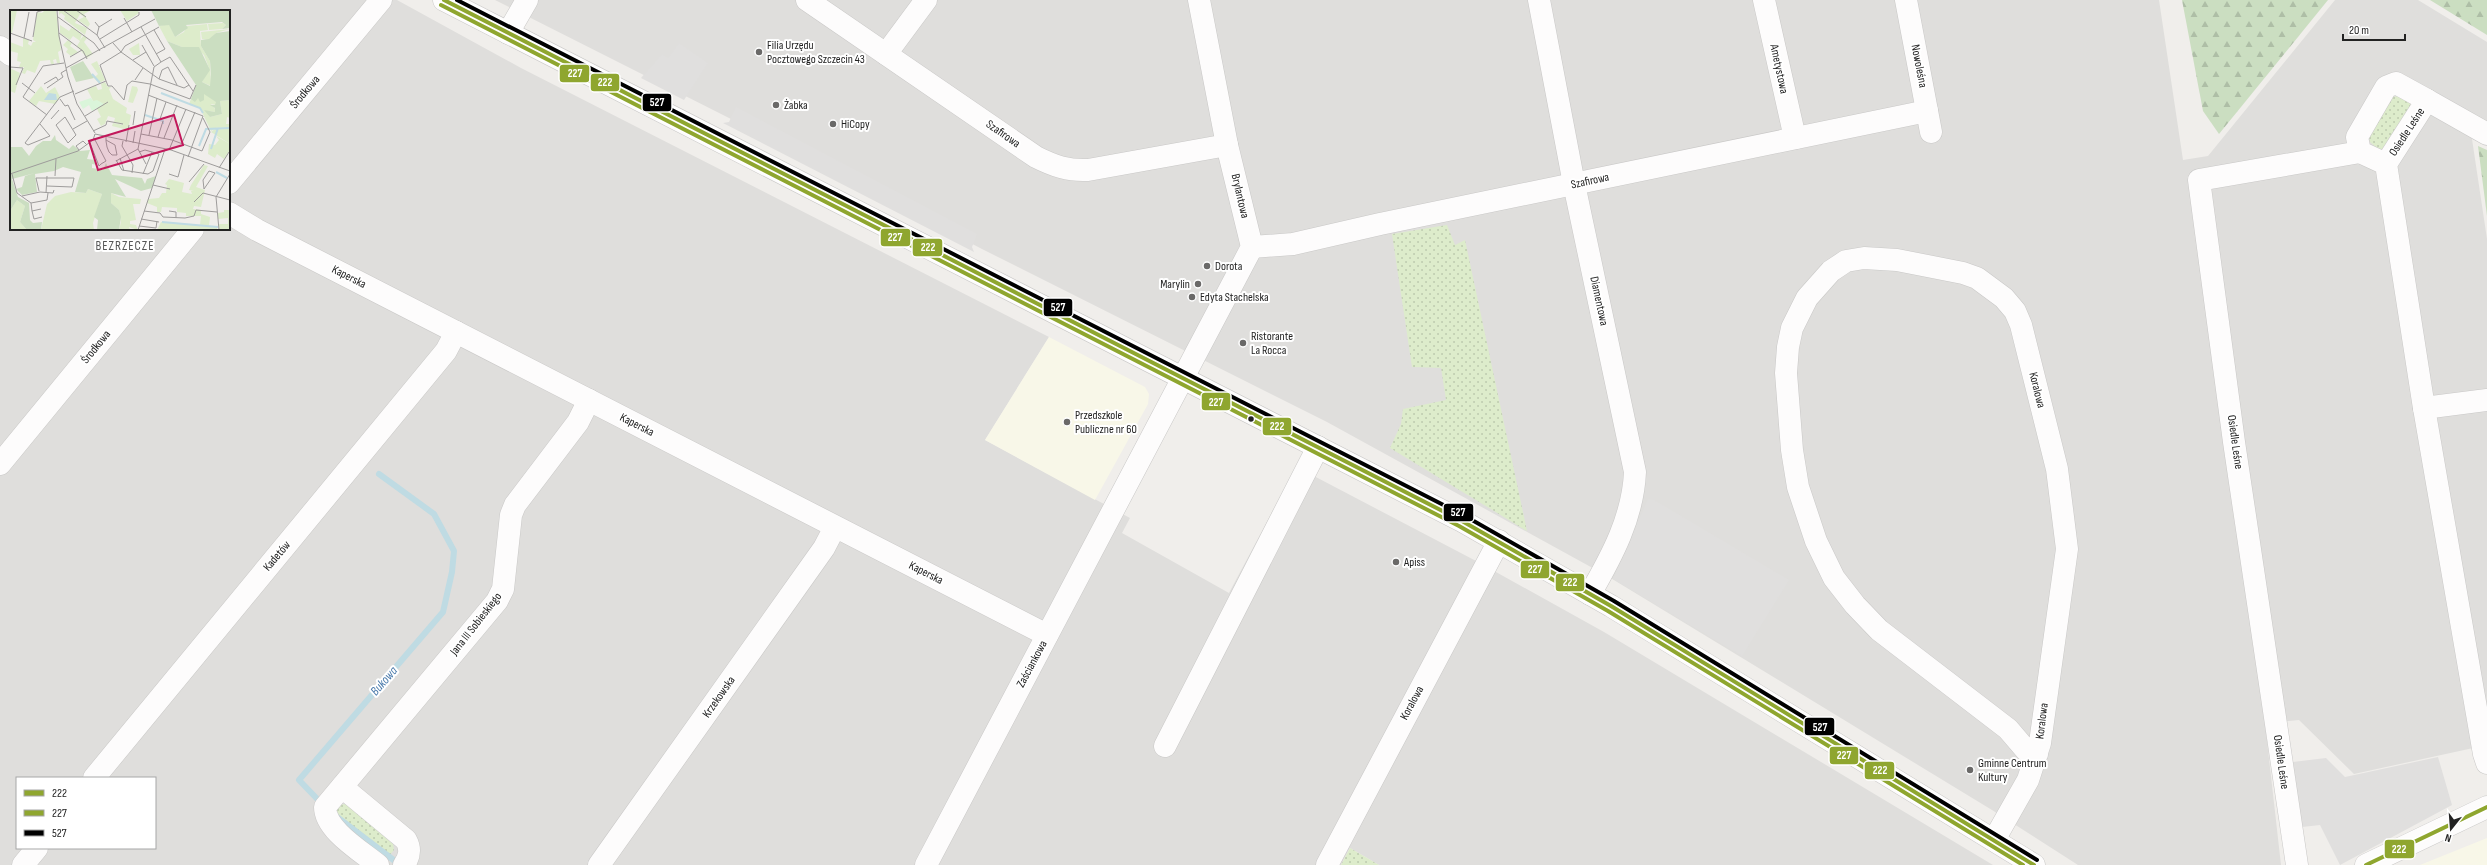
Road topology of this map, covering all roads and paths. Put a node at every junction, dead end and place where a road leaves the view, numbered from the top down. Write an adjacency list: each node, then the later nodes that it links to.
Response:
1 (381, 0): 22 (street, Środkowa)
2 (444, 0): 10 (street)
3 (527, 0): 10 (street)
4 (807, 0): 13 (street, Szafirowa)
5 (926, 0): 13 (street)
6 (1199, 0): 19 (street, Brylantowa)
7 (1539, 0): 23 (street, Diamentowa)
8 (1764, 0): 18 (street, Ametystowa)
9 (1906, 0): 15 (street, Nowoleśna)
10 (508, 33): 28 (street)
11 (0, 46): 12 (street)
12 (10, 54)
13 (886, 54): 19 (street, Szafirowa)
14 (2427, 100): 17 (street, Osiedle Leśne); 20 (street, Osiedle Leśne); 21 (street, Osiedle Leśne)
15 (1927, 111): 16 (street, Nowoleśna); 18 (street, Szafirowa)
16 (1931, 132)
17 (2487, 134)
18 (1794, 138): 23 (street, Szafirowa)
19 (1227, 144): 26 (street, Brylantowa)
20 (2360, 152): 21 (street, Osiedle Leśne); 55 (street, Osiedle Leśne)
21 (2386, 164): 31 (street, Osiedle Leśne)
22 (230, 182)
23 (1574, 184): 26 (street, Szafirowa); 36 (street, Diamentowa)
24 (230, 214): 27 (street, Kaperska)
25 (192, 230): 33 (street, Środkowa)
26 (1252, 247): 28 (street)
27 (456, 332): 29 (street, Kaperska); 43 (street, Kadetów)
28 (1183, 378): 32 (street); 37 (street, Zaściankowa)
29 (589, 400): 34 (street, Kaperska); 44 (street, Jana III Sobieskiego)
30 (2487, 400): 31 (street)
31 (2424, 408): 42 (street, Osiedle Leśne)
32 (1318, 447): 35 (street); 40 (street)
33 (0, 464)
34 (834, 527): 37 (street, Kaperska); 51 (street, Krzekowska)
35 (1499, 541): 36 (street); 53 (street, Koralowa)
36 (1590, 594): 46 (street)
37 (1047, 635): 52 (street, Zaściankowa)
38 (2043, 718): 39 (street); 39 (street, Koralowa); 41 (street, Koralowa)
39 (2008, 729): 41 (street, Koralowa)
40 (1165, 746)
41 (2037, 754): 46 (street)
42 (2487, 763)
43 (95, 777)
44 (342, 787): 49 (street, Jana III Sobieskiego); 50 (street)
45 (2487, 807): 56 (street)
46 (1994, 840): 54 (street)
47 (36, 849): 48 (street)
48 (23, 865)
49 (378, 865)
50 (404, 865)
51 (600, 865)
52 (926, 865)
53 (1327, 865)
54 (2034, 865)
55 (2297, 865)
56 (2366, 865)

